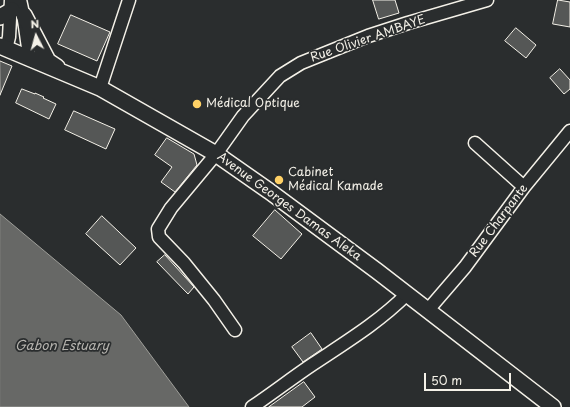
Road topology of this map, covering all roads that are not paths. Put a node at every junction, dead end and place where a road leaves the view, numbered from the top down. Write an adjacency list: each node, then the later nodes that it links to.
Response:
1 (129, 0): 7 (street)
2 (487, 0): 10 (street, Rue Olivier AMBAYE)
3 (13, 8): 4 (street); 5 (street); 6 (main road)
4 (3, 47): 5 (main road, Avenue Georges Damas Aleka)
5 (30, 59): 6 (main road, Avenue Georges Damas Aleka)
6 (66, 73): 7 (main road, Avenue Georges Damas Aleka)
7 (100, 88): 10 (main road, Avenue Georges Damas Aleka)
8 (570, 131): 11 (street, Rue Charpante)
9 (475, 143): 11 (street)
10 (216, 154): 12 (main road, Avenue Georges Damas Aleka); 14 (street, Rue Olivier AMBAYE)
11 (524, 187): 13 (street, Rue Charpante)
12 (407, 294): 13 (main road, Avenue Georges Damas Aleka); 15 (street)
13 (428, 310): 16 (main road, Avenue Georges Damas Aleka)
14 (235, 330)
15 (252, 407)
16 (553, 407)

